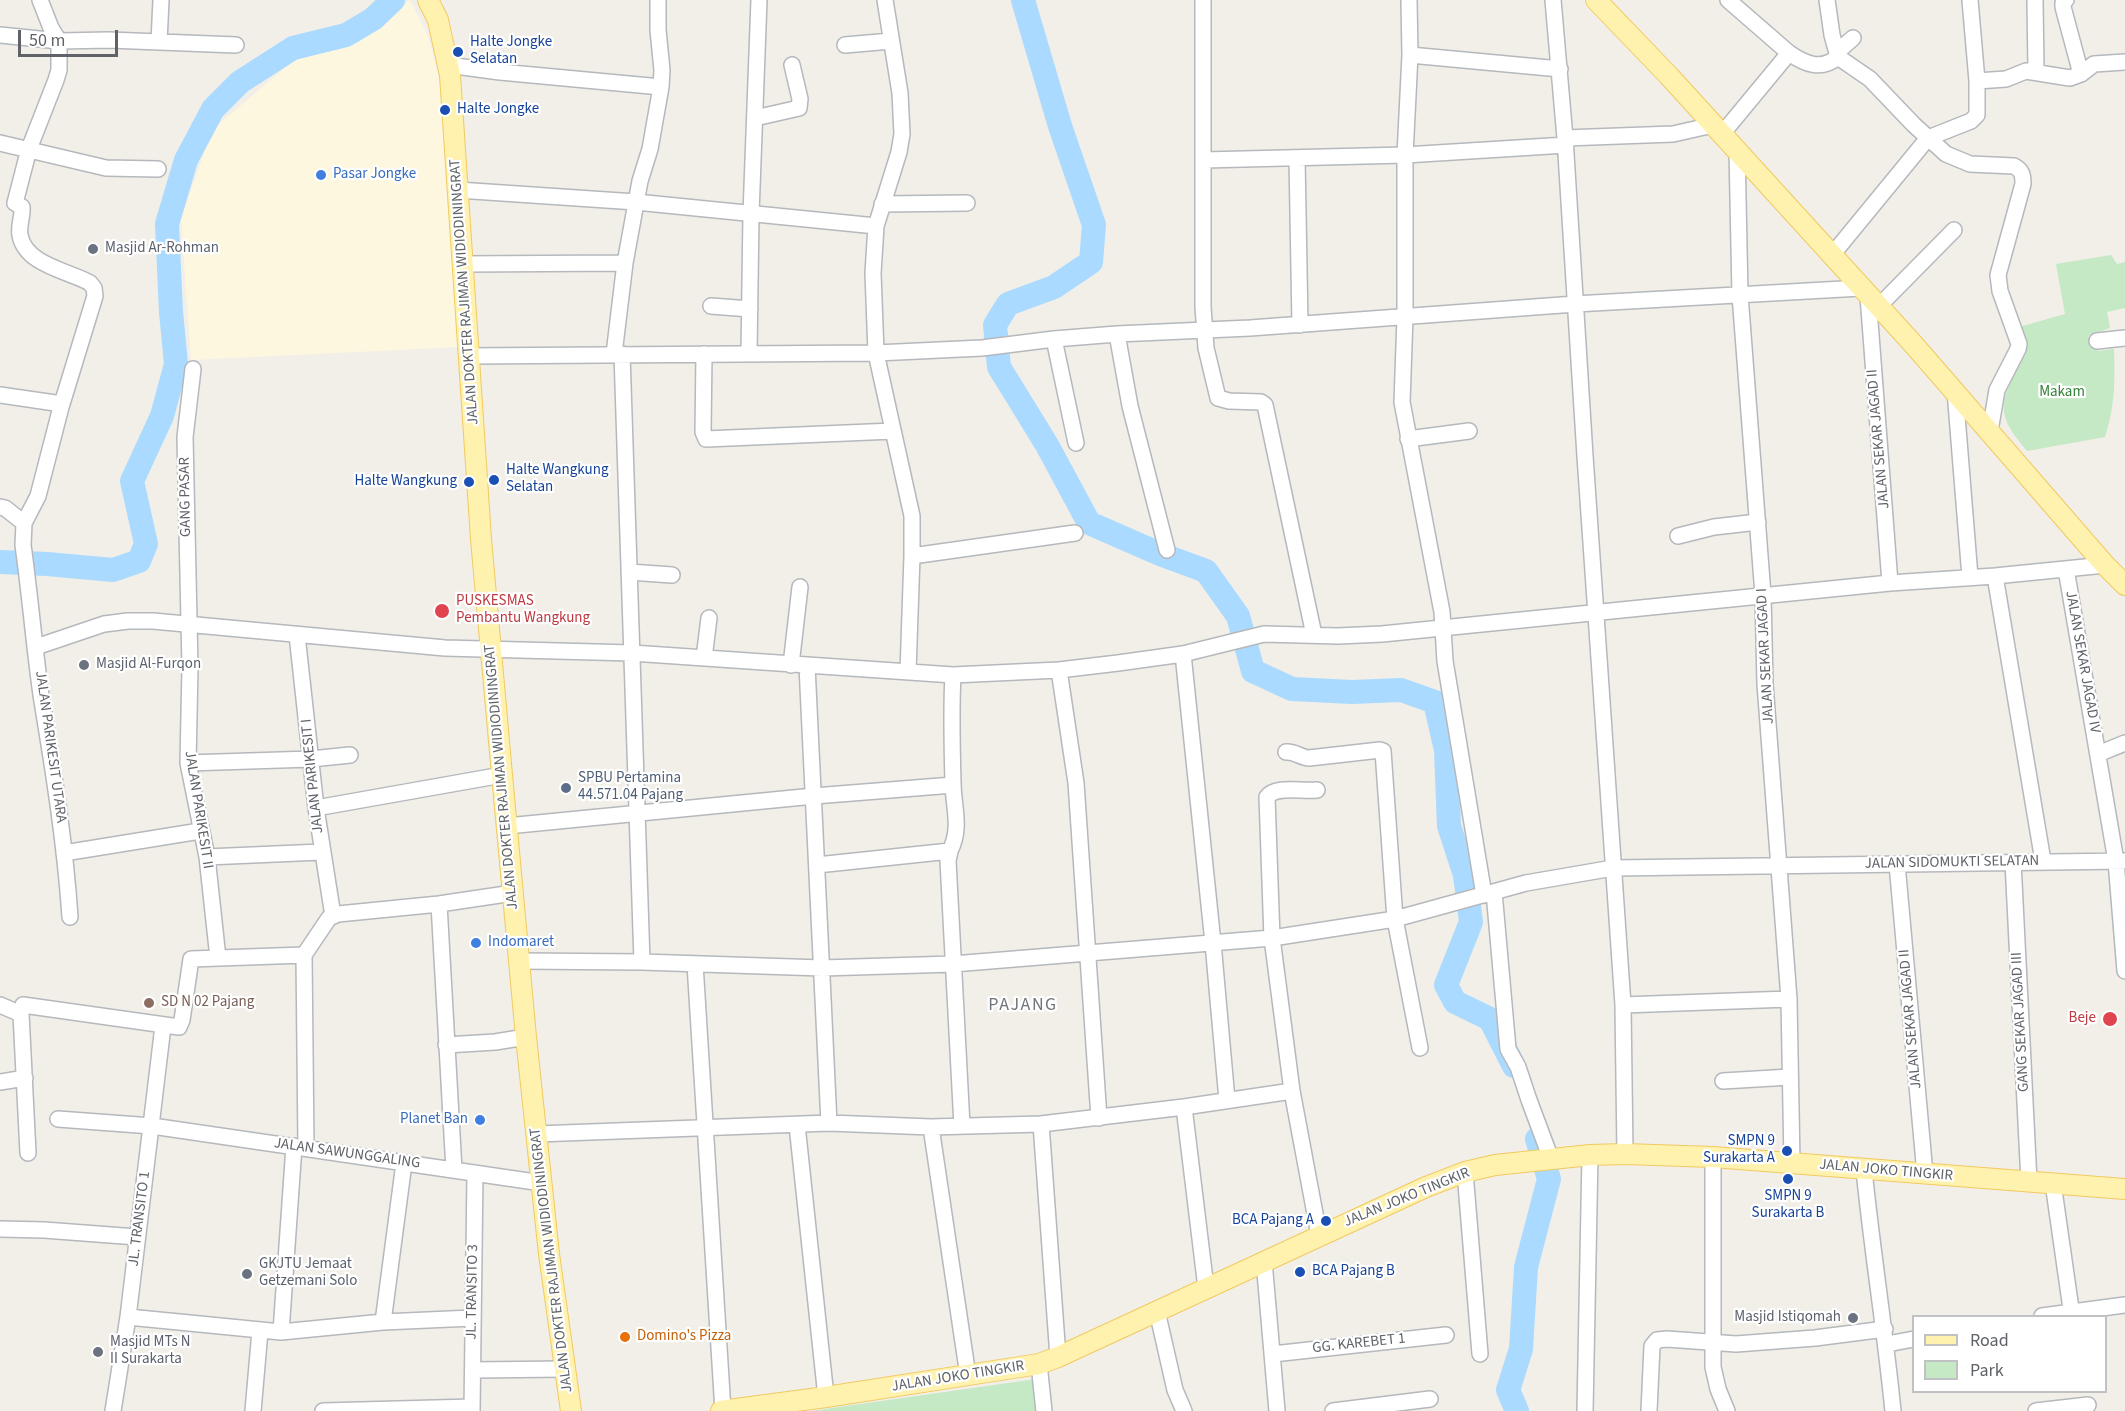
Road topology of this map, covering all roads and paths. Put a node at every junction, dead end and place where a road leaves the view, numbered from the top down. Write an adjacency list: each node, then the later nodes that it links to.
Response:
1 (40, 0): 18 (street)
2 (161, 0): 20 (street)
3 (658, 0): 33 (street)
4 (759, 0): 34 (street)
5 (885, 0): 19 (street)
6 (1203, 0): 43 (street)
7 (1409, 0): 24 (street)
8 (1553, 0): 29 (street)
9 (1596, 0): 35 (main road)
10 (1728, 0): 23 (street)
11 (1827, 0): 25 (street)
12 (1970, 0): 32 (street)
13 (2035, 0): 30 (street)
14 (2066, 0): 31 (street)
15 (431, 1): 27 (main road, JALAN DOKTER RAJIMAN WIDIODININGRAT)
16 (0, 35): 18 (street)
17 (1853, 38): 25 (street)
18 (59, 41): 20 (street); 39 (street)
19 (891, 41): 22 (street); 49 (street)
20 (159, 42): 21 (street)
21 (236, 45)
22 (845, 45)
23 (1789, 53): 25 (street); 35 (street)
24 (1410, 55): 29 (street); 41 (street)
25 (1838, 55): 36 (street)
26 (2125, 62): 31 (street)
27 (448, 65): 33 (street); 45 (main road, JALAN DOKTER RAJIMAN WIDIODININGRAT)
28 (792, 65): 34 (street)
29 (1560, 69): 37 (street)
30 (2036, 71): 31 (street); 32 (street)
31 (2081, 74)
32 (1977, 81): 36 (street)
33 (662, 87): 47 (street)
34 (755, 118): 50 (street)
35 (1717, 130): 37 (street); 40 (main road)
36 (1928, 138): 53 (street); 81 (street)
37 (1566, 141): 41 (street); 60 (street)
38 (0, 143): 39 (street)
39 (29, 149): 44 (street); 46 (street)
40 (1737, 150): 53 (main road); 58 (street, JALAN SEKAR JAGAD I)
41 (1405, 155): 42 (street); 63 (street)
42 (1297, 159): 43 (street); 64 (street)
43 (1204, 160): 65 (street)
44 (158, 169)
45 (458, 190): 47 (street); 55 (main road, JALAN DOKTER RAJIMAN WIDIODININGRAT)
46 (7, 202): 78 (street)
47 (636, 202): 50 (street); 54 (street)
48 (967, 203): 49 (street)
49 (882, 204): 51 (street)
50 (751, 214): 51 (street); 62 (street)
51 (876, 226): 70 (street)
52 (1954, 230): 59 (street)
53 (1832, 255): 56 (main road)
54 (625, 263): 55 (street); 71 (street)
55 (462, 264): 74 (main road, JALAN DOKTER RAJIMAN WIDIODININGRAT)
56 (1847, 273): 57 (street); 59 (main road)
57 (1835, 288): 58 (street); 59 (street)
58 (1740, 296): 60 (street); 85 (street, JALAN SEKAR JAGAD I)
59 (1869, 297): 76 (main road); 98 (street, JALAN SEKAR JAGAD II)
60 (1575, 304): 63 (street); 102 (street)
61 (711, 306): 62 (street)
62 (750, 309): 73 (street)
63 (1406, 317): 64 (street); 82 (street)
64 (1300, 325): 65 (street)
65 (1204, 331): 66 (street); 107 (street)
66 (1117, 334): 68 (street); 90 (street)
67 (2125, 338): 69 (street)
68 (1054, 339): 70 (street); 83 (street)
69 (2097, 341)
70 (876, 353): 73 (street); 80 (street)
71 (618, 354): 72 (street); 74 (street); 94 (street)
72 (704, 354): 73 (street); 80 (street)
73 (749, 354)
74 (468, 356): 109 (main road, JALAN DOKTER RAJIMAN WIDIODININGRAT)
75 (193, 369): 104 (street, GANG PASAR)
76 (1955, 391): 81 (main road); 97 (street)
77 (0, 395): 78 (street)
78 (62, 404): 86 (street)
79 (1469, 430): 82 (street)
80 (893, 431): 91 (street)
81 (1990, 431): 89 (main road)
82 (1408, 439): 105 (street)
83 (1076, 443)
84 (0, 507): 86 (street)
85 (1758, 522): 88 (street); 101 (street, JALAN SEKAR JAGAD I)
86 (24, 523): 108 (street, JALAN PARIKESIT UTARA)
87 (1075, 533): 91 (street)
88 (1678, 536)
89 (2085, 543): 92 (main road); 93 (street)
90 (1167, 550)
91 (912, 556): 116 (street)
92 (2105, 565): 93 (street); 99 (main road)
93 (2071, 568): 96 (street); 120 (street, JALAN SEKAR JAGAD IV)
94 (629, 572): 95 (street); 110 (street)
95 (672, 574)
96 (1995, 576): 97 (street); 136 (street)
97 (1970, 577): 98 (street)
98 (1890, 583): 101 (street)
99 (2125, 585)
100 (800, 587): 113 (street)
101 (1763, 595): 102 (street); 141 (street, JALAN SEKAR JAGAD I)
102 (1595, 613): 105 (street); 142 (street)
103 (709, 618): 112 (street)
104 (188, 625): 106 (street); 108 (street); 123 (street, JALAN PARIKESIT II)
105 (1443, 628): 107 (street); 144 (street)
106 (297, 635): 109 (street); 122 (street, JALAN PARIKESIT I)
107 (1314, 635): 111 (street)
108 (36, 647): 134 (street, JALAN PARIKESIT UTARA)
109 (491, 651): 110 (street); 124 (main road, JALAN DOKTER RAJIMAN WIDIODININGRAT)
110 (632, 653): 112 (street); 129 (street)
111 (1183, 654): 115 (street); 150 (street)
112 (704, 658): 113 (street)
113 (791, 665): 114 (street)
114 (807, 666): 116 (street); 127 (street)
115 (1059, 670): 117 (street); 151 (street)
116 (908, 672): 117 (street)
117 (953, 675): 125 (street)
118 (2125, 743): 120 (street, JALAN SEKAR JAGAD IV)
119 (1286, 752): 148 (street)
120 (2098, 754): 137 (street, JALAN SEKAR JAGAD IV)
121 (350, 755): 122 (street)
122 (311, 759): 123 (street); 128 (street, JALAN PARIKESIT I)
123 (188, 763): 131 (street, JALAN PARIKESIT II)
124 (502, 775): 128 (street); 130 (main road, JALAN DOKTER RAJIMAN WIDIODININGRAT)
125 (953, 785): 127 (street); 132 (street)
126 (1317, 790): 149 (street)
127 (814, 795): 129 (street); 140 (street)
128 (316, 808): 133 (street, JALAN PARIKESIT I)
129 (636, 813): 130 (street); 155 (street)
130 (507, 826): 143 (main road, JALAN DOKTER RAJIMAN WIDIODININGRAT)
131 (200, 831): 134 (street); 135 (street, JALAN PARIKESIT II)
132 (950, 851): 140 (street); 157 (street)
133 (321, 852): 135 (street); 146 (street, JALAN PARIKESIT I)
134 (64, 854): 147 (street, JALAN PARIKESIT UTARA)
135 (207, 857): 153 (street, JALAN PARIKESIT II)
136 (2043, 861): 137 (street, JALAN SIDOMUKTI SELATAN); 138 (street, JALAN SIDOMUKTI SELATAN)
137 (2121, 861): 159 (street, JALAN SEKAR JAGAD IV)
138 (2013, 862): 139 (street, JALAN SIDOMUKTI SELATAN); 198 (street, GANG SEKAR JAGAD III)
139 (1897, 864): 141 (street, JALAN SIDOMUKTI SELATAN); 197 (street, JALAN SEKAR JAGAD II)
140 (817, 865): 158 (street)
141 (1779, 866): 142 (street, JALAN SIDOMUKTI SELATAN); 160 (street, JALAN SEKAR JAGAD I)
142 (1613, 868): 144 (street, JALAN SIDOMUKTI SELATAN); 162 (street)
143 (513, 893): 145 (street); 154 (main road, JALAN DOKTER RAJIMAN WIDIODININGRAT)
144 (1483, 895): 148 (street, JALAN SIDOMUKTI SELATAN); 190 (street)
145 (439, 904): 146 (street); 166 (street)
146 (333, 916): 152 (street)
147 (70, 917)
148 (1395, 919): 149 (street, JALAN SIDOMUKTI SELATAN); 167 (street)
149 (1272, 938): 150 (street, JALAN SIDOMUKTI SELATAN); 172 (street)
150 (1213, 943): 151 (street, JALAN SIDOMUKTI SELATAN); 173 (street)
151 (1086, 953): 157 (street, JALAN SIDOMUKTI SELATAN); 175 (street)
152 (304, 955): 153 (street); 185 (street)
153 (218, 958): 164 (street)
154 (519, 961): 155 (street, JALAN SIDOMUKTI SELATAN); 165 (main road, JALAN DOKTER RAJIMAN WIDIODININGRAT)
155 (642, 962): 156 (street, JALAN SIDOMUKTI SELATAN)
156 (695, 964): 158 (street, JALAN SIDOMUKTI SELATAN); 183 (street)
157 (953, 964): 158 (street, JALAN SIDOMUKTI SELATAN); 181 (street)
158 (822, 968): 177 (street)
159 (2125, 971)
160 (1789, 999): 162 (street); 168 (street, JALAN SEKAR JAGAD I)
161 (0, 1005): 163 (street)
162 (1623, 1005): 187 (street)
163 (21, 1014): 164 (street); 169 (street)
164 (163, 1026): 180 (street, JL. TRANSITO 1)
165 (526, 1037): 166 (street); 184 (main road, JALAN DOKTER RAJIMAN WIDIODININGRAT)
166 (446, 1044): 193 (street)
167 (1419, 1048)
168 (1790, 1077): 170 (street); 192 (street, JALAN SEKAR JAGAD I)
169 (25, 1078): 171 (street); 186 (street)
170 (1723, 1081)
171 (0, 1082)
172 (1292, 1091): 173 (street); 203 (street)
173 (1227, 1100): 174 (street)
174 (1184, 1107): 175 (street); 206 (street)
175 (1099, 1118): 178 (street)
176 (58, 1119): 180 (street, JALAN SAWUNGGALING)
177 (829, 1123): 179 (street); 182 (street)
178 (1041, 1124): 181 (street); 221 (street)
179 (797, 1125): 183 (street); 226 (street)
180 (152, 1126): 185 (street, JALAN SAWUNGGALING); 204 (street, JL. TRANSITO 1)
181 (962, 1126): 182 (street)
182 (931, 1127): 225 (street)
183 (704, 1128): 184 (street); 235 (street)
184 (537, 1134): 199 (main road, JALAN DOKTER RAJIMAN WIDIODININGRAT)
185 (300, 1147): 191 (street, JALAN SAWUNGGALING); 214 (street)
186 (28, 1154)
187 (1625, 1154): 188 (main road, JALAN JOKO TINGKIR); 189 (main road, JALAN JOKO TINGKIR)
188 (1590, 1155): 190 (main road, JALAN JOKO TINGKIR); 240 (street)
189 (1713, 1157): 192 (main road, JALAN JOKO TINGKIR); 218 (street)
190 (1549, 1160): 195 (main road, JALAN JOKO TINGKIR)
191 (404, 1163): 193 (street, JALAN SAWUNGGALING); 212 (street)
192 (1792, 1163): 194 (main road, JALAN JOKO TINGKIR)
193 (454, 1170): 196 (street, JALAN SAWUNGGALING)
194 (1864, 1170): 197 (main road, JALAN JOKO TINGKIR); 216 (street)
195 (1465, 1172): 203 (main road, JALAN JOKO TINGKIR); 220 (street)
196 (475, 1173): 199 (street, JALAN SAWUNGGALING); 211 (street, JL. TRANSITO 3)
197 (1924, 1174): 198 (main road, JALAN JOKO TINGKIR)
198 (2029, 1182): 200 (main road, JALAN JOKO TINGKIR)
199 (542, 1183): 223 (main road, JALAN DOKTER RAJIMAN WIDIODININGRAT)
200 (2053, 1183): 201 (main road, JALAN JOKO TINGKIR); 209 (street)
201 (2125, 1189)
202 (0, 1229): 204 (street)
203 (1318, 1235): 205 (main road, JALAN JOKO TINGKIR)
204 (137, 1237): 210 (street, JL. TRANSITO 1)
205 (1264, 1262): 206 (main road, JALAN JOKO TINGKIR); 219 (street)
206 (1206, 1288): 208 (main road, JALAN JOKO TINGKIR)
207 (2125, 1305): 209 (street)
208 (1157, 1311): 221 (main road, JALAN JOKO TINGKIR); 237 (street)
209 (2071, 1315)
210 (128, 1317): 213 (street); 231 (street, JL. TRANSITO 1)
211 (472, 1318): 212 (street); 224 (street, JL. TRANSITO 3)
212 (383, 1322): 214 (street)
213 (260, 1331): 214 (street); 232 (street)
214 (281, 1332)
215 (1446, 1335): 219 (street, GG. KAREBET 1)
216 (1886, 1336): 217 (street); 218 (street); 243 (street)
217 (1912, 1339)
218 (1714, 1343): 241 (street); 242 (street)
219 (1273, 1354): 238 (street)
220 (1480, 1354)
221 (1058, 1357): 222 (main road, JALAN JOKO TINGKIR)
222 (1039, 1364): 225 (main road, JALAN JOKO TINGKIR); 236 (street)
223 (564, 1369): 224 (street); 234 (main road, JALAN DOKTER RAJIMAN WIDIODININGRAT)
224 (472, 1370): 230 (street, JL. TRANSITO 3)
225 (968, 1376): 226 (main road, JALAN JOKO TINGKIR)
226 (826, 1397): 229 (main road, JALAN JOKO TINGKIR)
227 (1430, 1399): 239 (street)
228 (2087, 1403): 244 (street)
229 (767, 1408): 235 (main road, JALAN JOKO TINGKIR)
230 (472, 1409): 233 (street)
231 (113, 1411)
232 (253, 1411)
233 (323, 1411)
234 (571, 1411)
235 (722, 1411)
236 (1044, 1411)
237 (1184, 1411)
238 (1277, 1411)
239 (1333, 1411)
240 (1585, 1411)
241 (1649, 1411)
242 (1727, 1411)
243 (1893, 1411)
244 (2036, 1411)

